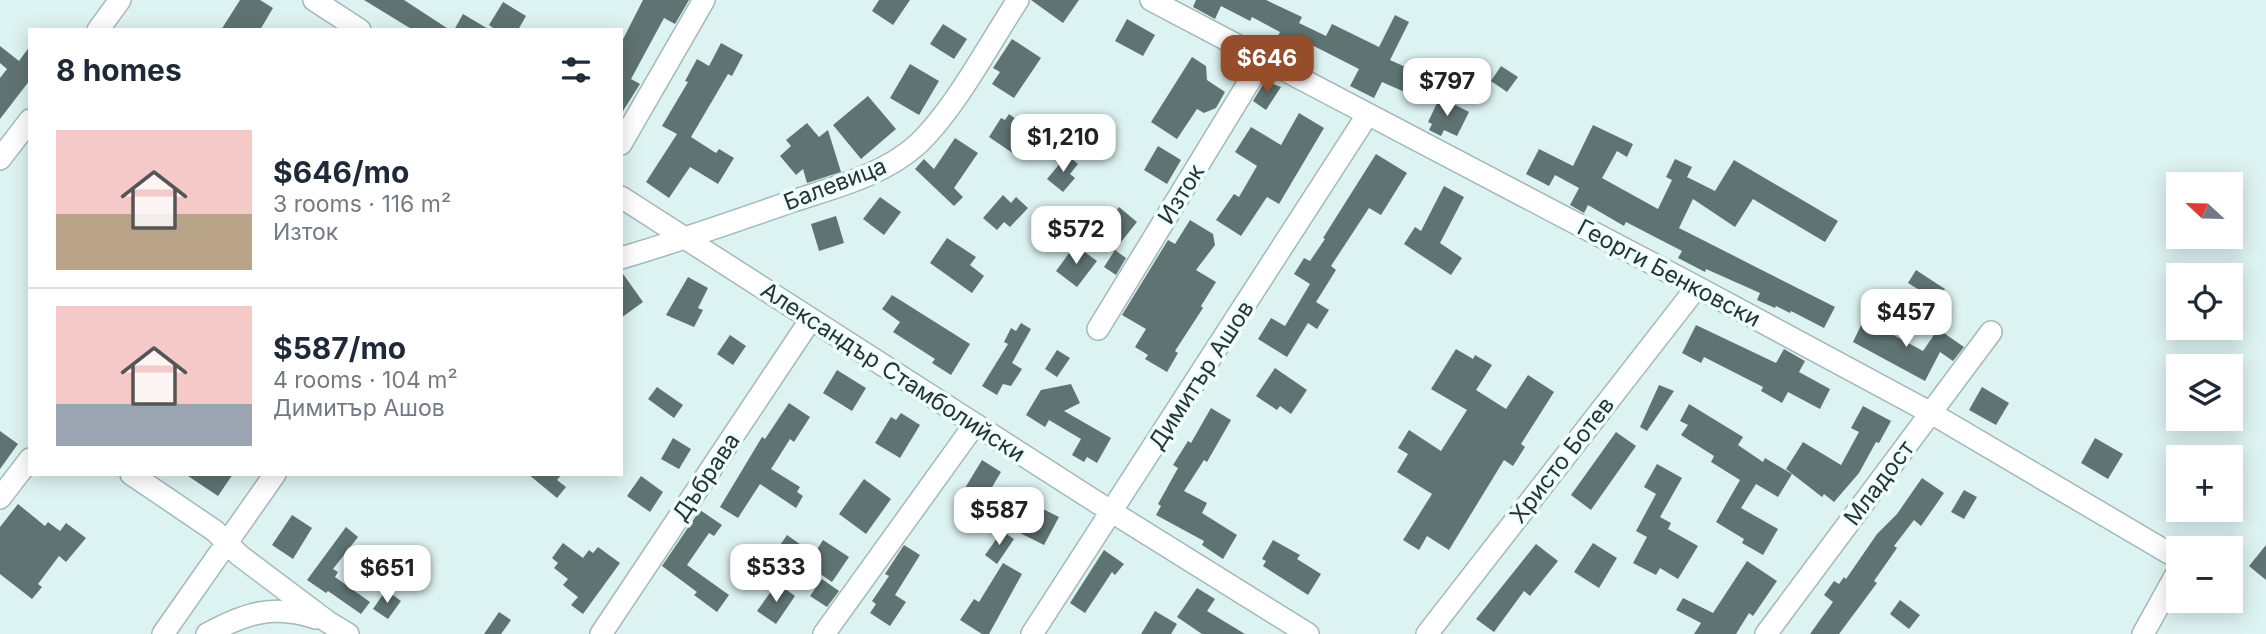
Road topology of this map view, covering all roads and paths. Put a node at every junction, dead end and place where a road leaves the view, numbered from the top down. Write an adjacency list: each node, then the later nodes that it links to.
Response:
1 (120, 0): 6 (street)
2 (314, 0): 7 (street)
3 (704, 0): 11 (street)
4 (1018, 0): 14 (street, Балевица)
5 (1151, 0): 8 (street, Георги Бенковски)
6 (99, 28)
7 (355, 28)
8 (1263, 59): 9 (street, Георги Бенковски); 18 (street, Изток)
9 (1368, 114): 16 (street, Георги Бенковски); 26 (street, Димитър Ашов)
10 (28, 123): 12 (street)
11 (623, 141)
12 (0, 159)
13 (623, 198): 14 (street, Александър Стамболийски)
14 (687, 239): 15 (street, Балевица); 17 (street, Александър Стамболийски)
15 (623, 257)
16 (1697, 287): 20 (street, Георги Бенковски); 38 (street, Христо Ботев)
17 (811, 320): 21 (street, Александър Стамболийски); 34 (street, Дъбрава)
18 (1098, 329)
19 (1991, 332): 20 (street, Младост)
20 (1931, 413): 28 (street, Георги Бенковски); 39 (street, Младост)
21 (975, 424): 26 (street, Александър Стамболийски); 35 (street)
22 (28, 462): 25 (street)
23 (134, 476): 27 (street)
24 (274, 476): 27 (street)
25 (0, 498)
26 (1112, 512): 36 (street, Димитър Ашов); 37 (street, Александър Стамболийски)
27 (226, 542): 30 (street); 31 (street)
28 (2166, 551)
29 (2166, 592): 40 (street)
30 (328, 622): 32 (street); 33 (street)
31 (163, 634)
32 (207, 634)
33 (348, 634)
34 (601, 634)
35 (824, 634)
36 (1032, 634)
37 (1308, 634)
38 (1427, 634)
39 (1766, 634)
40 (2143, 634)

